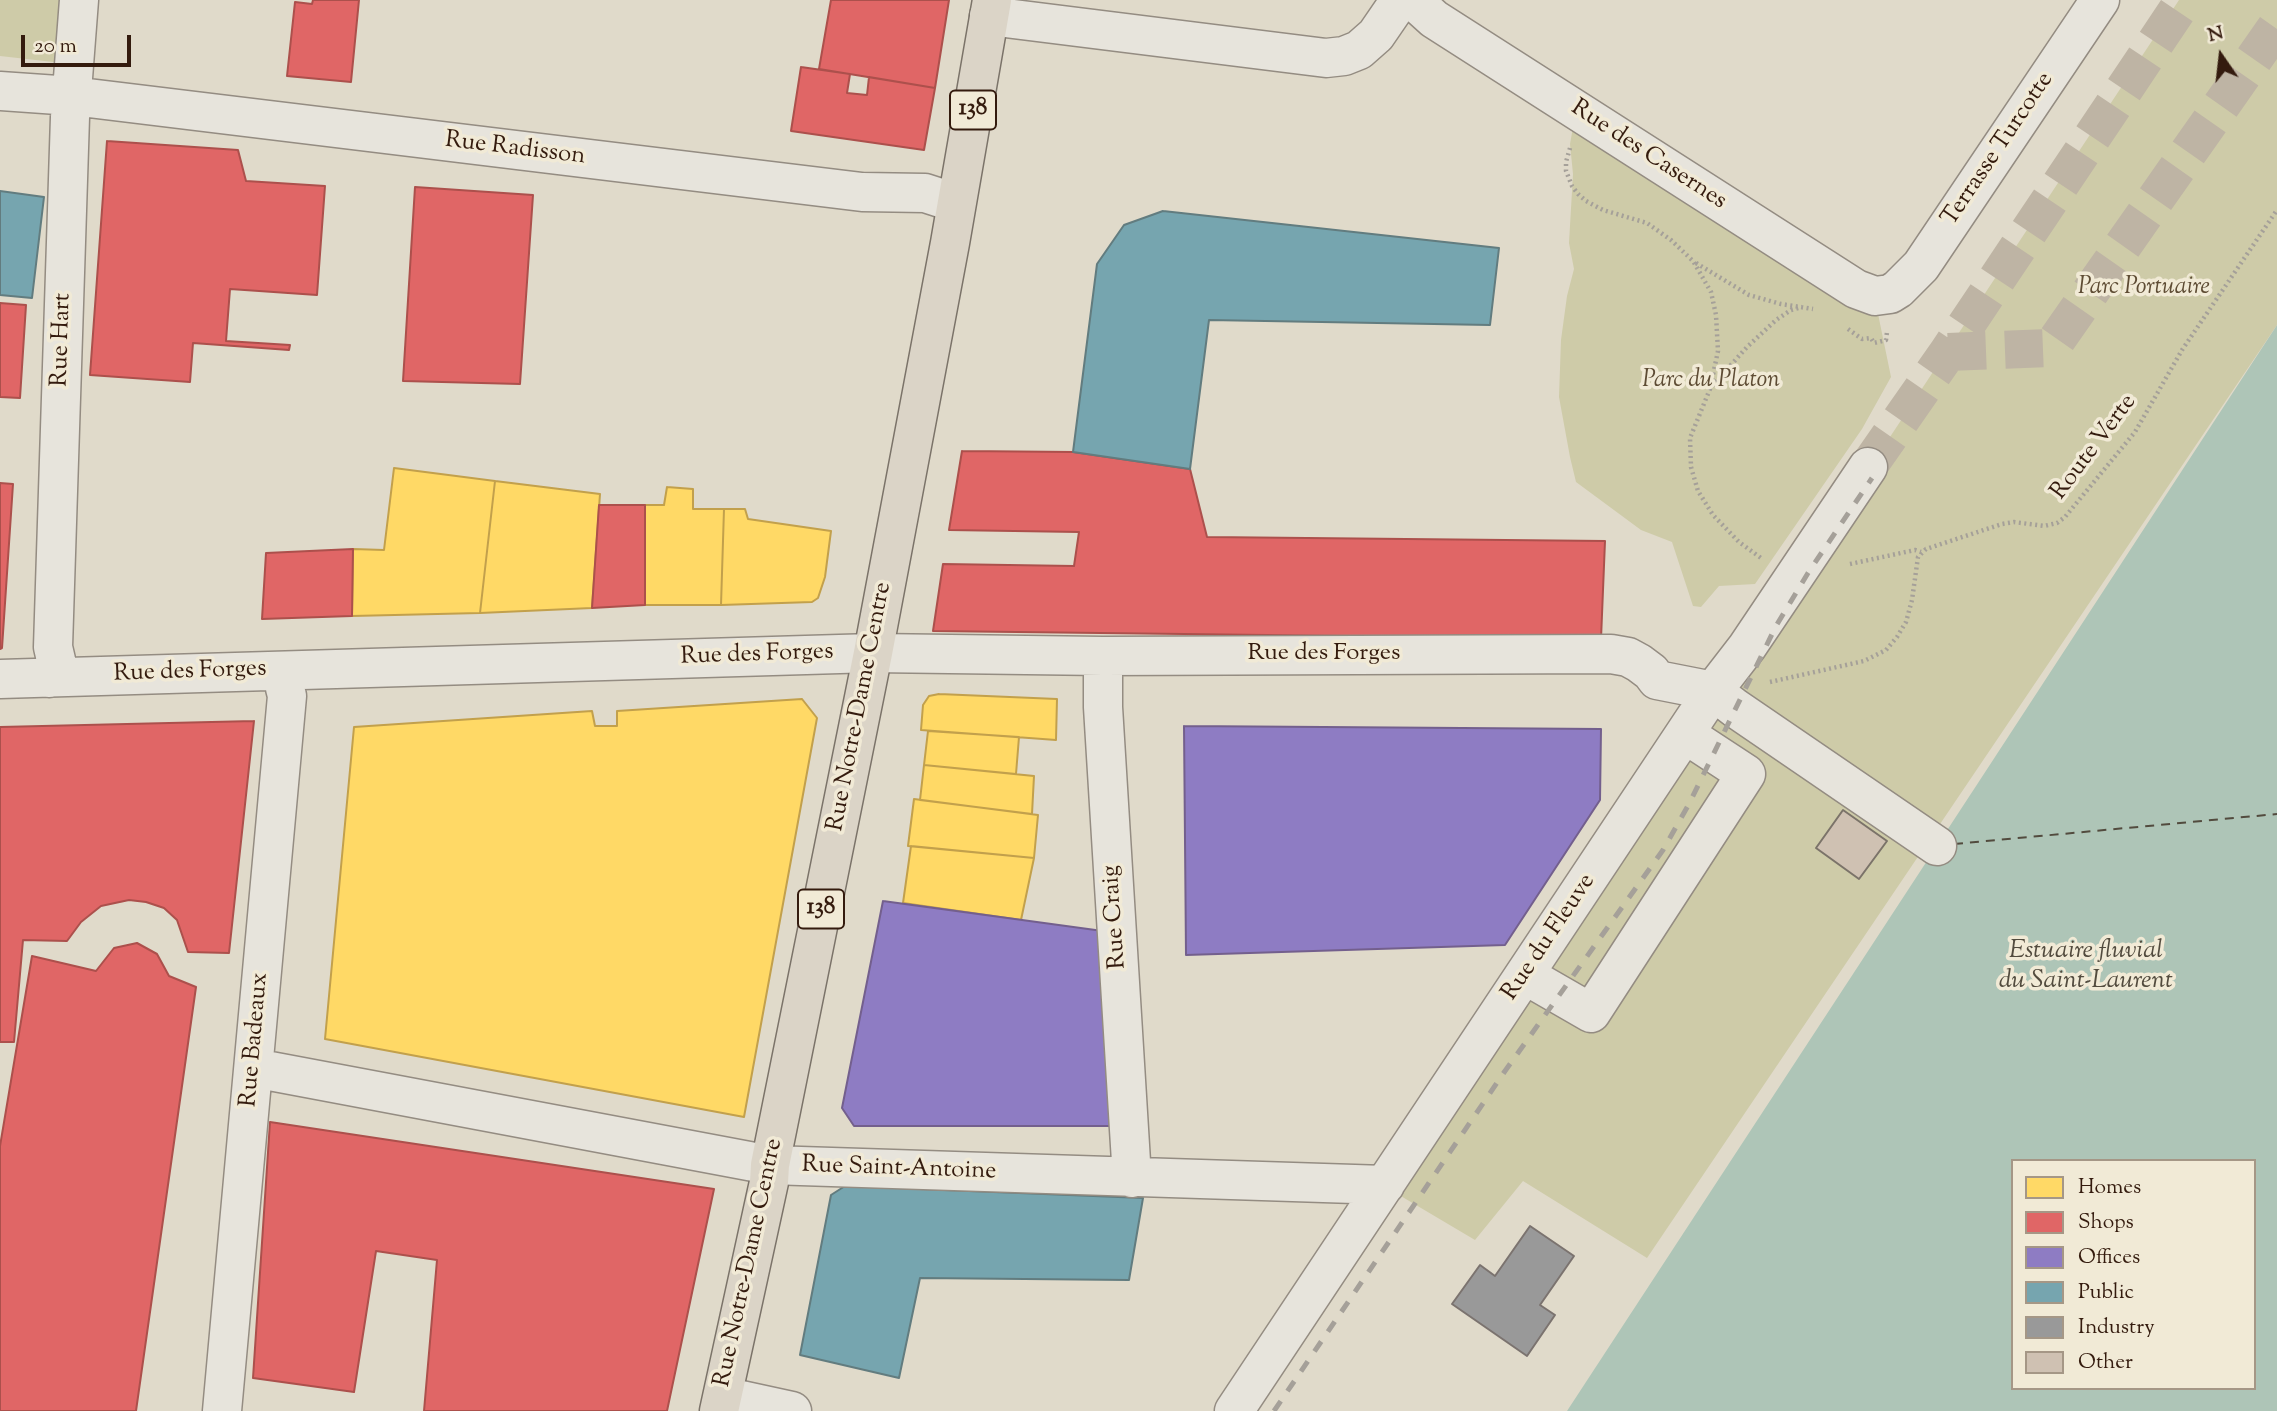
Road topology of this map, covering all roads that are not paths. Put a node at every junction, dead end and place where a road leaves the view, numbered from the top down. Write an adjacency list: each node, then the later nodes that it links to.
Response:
1 (79, 0): 7 (street, Rue Hart)
2 (1400, 0): 5 (street)
3 (1413, 0): 10 (street, Rue des Casernes)
4 (2088, 4): 10 (street, Terrasse Turcotte)
5 (990, 8): 9 (main road, Rue Notre-Dame Centre / 138)
6 (0, 90): 7 (street)
7 (71, 107): 8 (street); 9 (street, Rue Radisson); 15 (street, Rue Hart)
8 (0, 108)
9 (956, 203): 12 (main road, Rue Notre-Dame Centre / 138)
10 (1891, 294)
11 (1868, 467): 17 (street, Rue du Fleuve)
12 (873, 653): 13 (street, Rue des Forges); 14 (street, Rue des Forges); 22 (main road, Rue Notre-Dame Centre / 138)
13 (1103, 656): 17 (street, Rue des Forges); 23 (street, Rue Craig)
14 (289, 671): 15 (street, Rue des Forges); 21 (street, Rue Badeaux)
15 (49, 678): 16 (street, Rue des Forges)
16 (0, 679)
17 (1713, 691): 18 (street, Rue du Fleuve); 19 (street)
18 (1685, 734): 20 (street, Rue du Fleuve); 20 (street)
19 (1937, 845)
20 (1525, 975): 24 (street, Rue du Fleuve)
21 (254, 1068): 22 (street, Rue Saint-Antoine); 26 (street, Rue Badeaux)
22 (770, 1165): 23 (street, Rue Saint-Antoine); 25 (main road, Rue Notre-Dame Centre / 138)
23 (1132, 1178): 24 (street, Rue Saint-Antoine)
24 (1385, 1185): 28 (street, Rue du Fleuve)
25 (721, 1404): 27 (street)
26 (222, 1411)
27 (792, 1411)
28 (1234, 1411)

